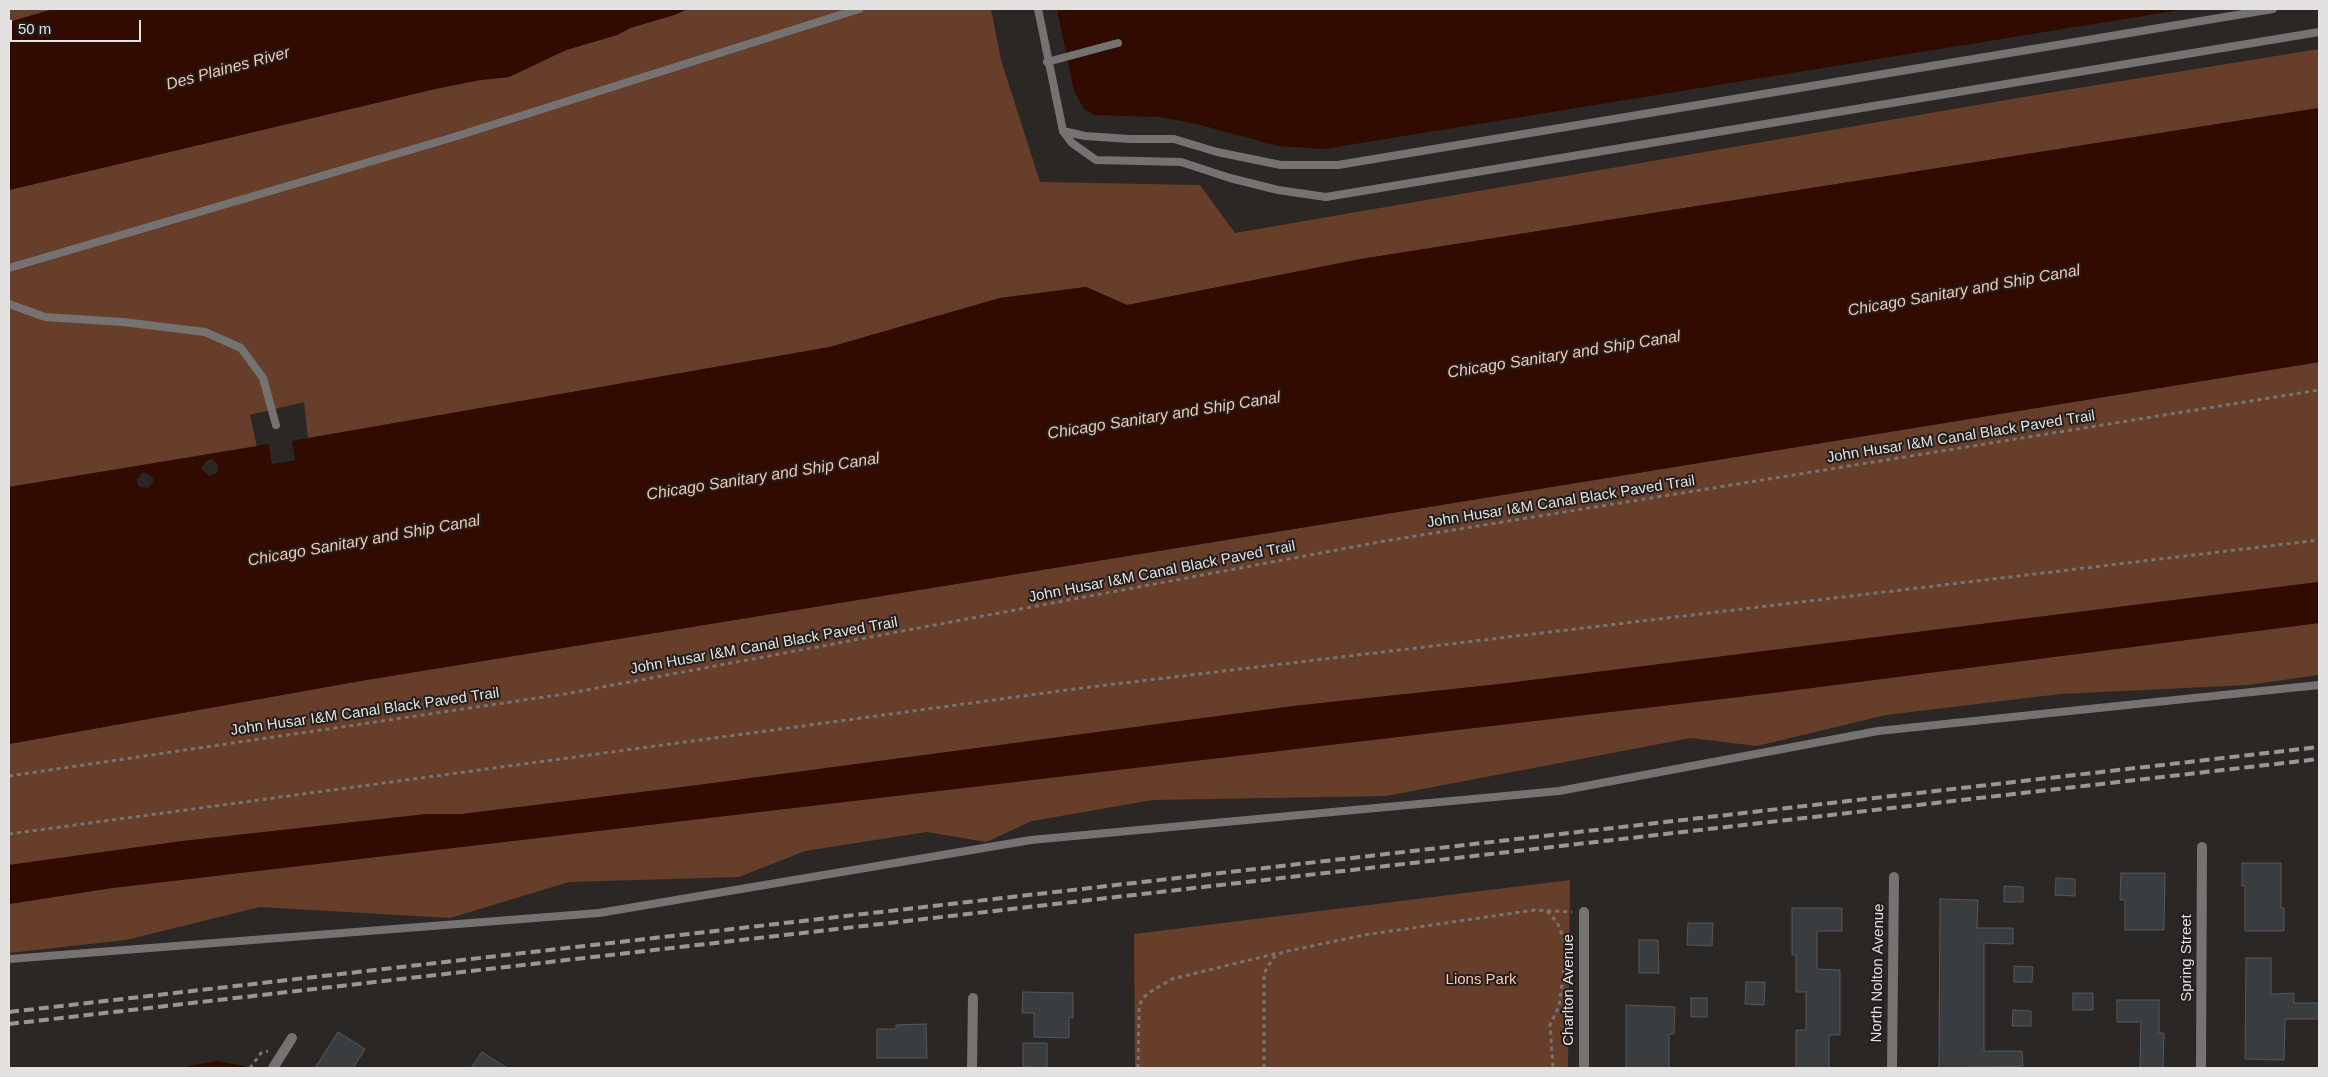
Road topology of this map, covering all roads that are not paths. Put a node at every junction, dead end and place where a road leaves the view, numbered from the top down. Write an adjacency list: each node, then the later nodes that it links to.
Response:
1 (858, 9): 8 (lane)
2 (2272, 9): 7 (lane)
3 (1038, 10): 6 (lane)
4 (2319, 32): 7 (lane)
5 (1118, 43): 6 (lane)
6 (1047, 62): 7 (lane)
7 (1063, 131)
8 (9, 268)
9 (9, 304): 10 (lane)
10 (276, 425)
11 (2319, 685): 15 (lane)
12 (2202, 847): 22 (street, Spring Street)
13 (1894, 877): 21 (street, North Nolton Avenue)
14 (1584, 912): 20 (street, Charlton Avenue)
15 (9, 959)
16 (973, 998): 19 (street)
17 (292, 1038): 18 (street)
18 (272, 1068)
19 (972, 1068)
20 (1584, 1068)
21 (1892, 1068)
22 (2201, 1068)

